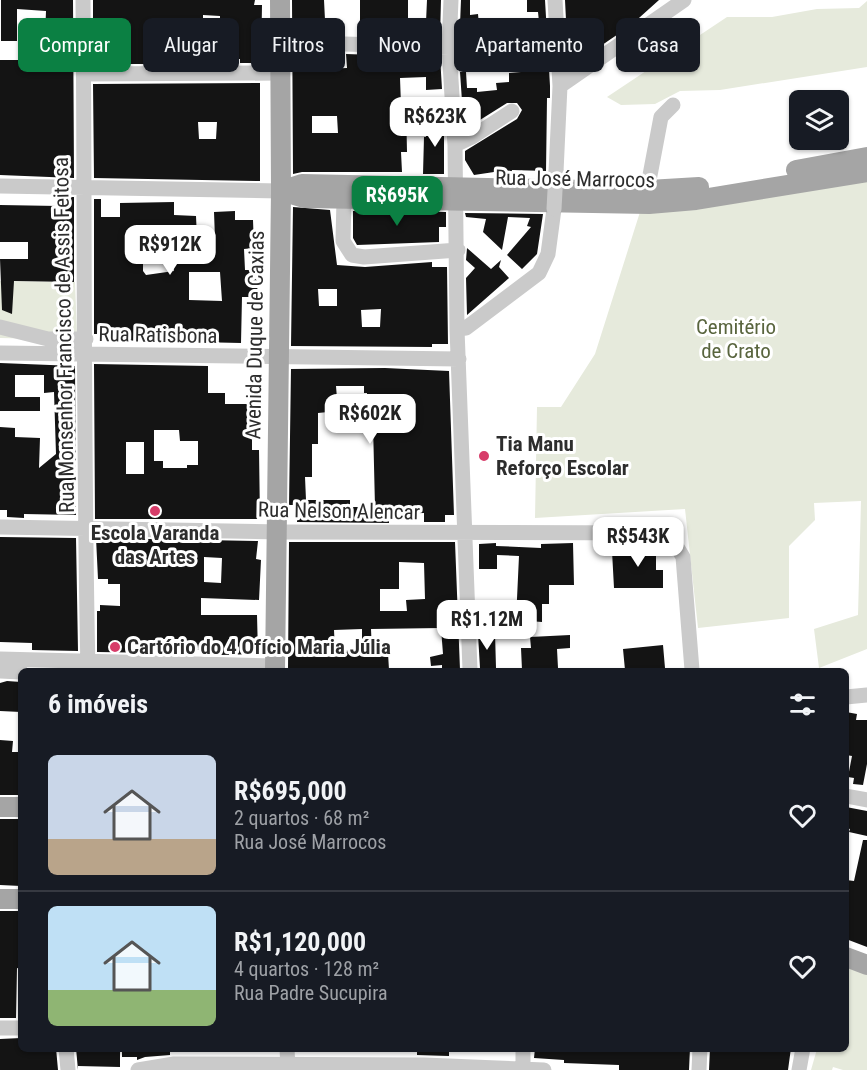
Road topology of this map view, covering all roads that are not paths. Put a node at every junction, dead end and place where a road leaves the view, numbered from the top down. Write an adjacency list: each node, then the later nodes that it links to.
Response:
1 (83, 0): 10 (street, Rua Monsenhor Francisco de Assis Feitosa)
2 (280, 0): 6 (main road, Avenida Duque de Caxias)
3 (451, 0): 8 (street)
4 (555, 0): 11 (street)
5 (684, 0): 11 (street)
6 (280, 18)
7 (345, 44): 8 (street)
8 (448, 47): 14 (street)
9 (280, 72): 10 (street); 20 (main road, Avenida Duque de Caxias)
10 (84, 74): 18 (street, Rua Monsenhor Francisco de Assis Feitosa)
11 (560, 86): 26 (street, bridge)
12 (673, 105): 21 (street)
13 (512, 111): 14 (street)
14 (455, 145): 22 (street)
15 (867, 157): 19 (main road, Rua José Marrocos)
16 (867, 172): 19 (main road, Rua José Marrocos)
17 (0, 186): 18 (street, Rua José Marrocos)
18 (82, 187): 20 (street, Rua José Marrocos); 27 (street, Rua Monsenhor Francisco de Assis Feitosa)
19 (724, 189): 21 (main road, Rua José Marrocos); 22 (main road, Rua José Marrocos)
20 (281, 191): 22 (main road, Rua José Marrocos); 23 (main road, Rua José Marrocos); 30 (main road, Avenida Duque de Caxias)
21 (647, 191): 22 (main road, Rua José Marrocos)
22 (455, 194): 23 (main road, Rua José Marrocos); 24 (street)
23 (344, 199): 24 (street)
24 (458, 250): 26 (street)
25 (0, 327): 27 (street)
26 (457, 329): 31 (street)
27 (86, 339): 29 (street, Rua Monsenhor Francisco de Assis Feitosa)
28 (0, 353): 29 (street, Rua Ratisbona)
29 (86, 356): 30 (street, Rua Ratisbona); 33 (street, Rua Monsenhor Francisco de Assis Feitosa)
30 (278, 358): 31 (street, Rua Ratisbona); 34 (main road, Avenida Duque de Caxias)
31 (459, 359): 35 (street)
32 (0, 527): 33 (street, Rua Nelson Alencar)
33 (87, 528): 34 (street, Rua Nelson Alencar); 37 (street, Rua Monsenhor Francisco de Assis Feitosa)
34 (276, 532): 35 (street, Rua Nelson Alencar); 38 (main road, Avenida Duque de Caxias)
35 (465, 534): 39 (street); 40 (street, Rua Nelson Alencar)
36 (0, 659): 37 (street)
37 (88, 667): 38 (street)
38 (275, 668)
39 (471, 668)
40 (692, 668)
41 (0, 671): 42 (street)
42 (18, 672)
43 (867, 695): 44 (street)
44 (849, 697)
45 (849, 797): 46 (street)
46 (867, 801)
47 (0, 807): 48 (main road)
48 (18, 807)
49 (0, 899): 50 (main road)
50 (18, 899)
51 (849, 958): 52 (main road)
52 (867, 965)
53 (0, 1028): 54 (street)
54 (18, 1028)
55 (66, 1052): 63 (street)
56 (287, 1052): 60 (street)
57 (523, 1052): 62 (street)
58 (700, 1052): 66 (street)
59 (802, 1052): 67 (street)
60 (288, 1067): 61 (street); 64 (street)
61 (423, 1067): 62 (street)
62 (523, 1069): 65 (street)
63 (68, 1070)
64 (138, 1070)
65 (544, 1070)
66 (699, 1070)
67 (799, 1070)

